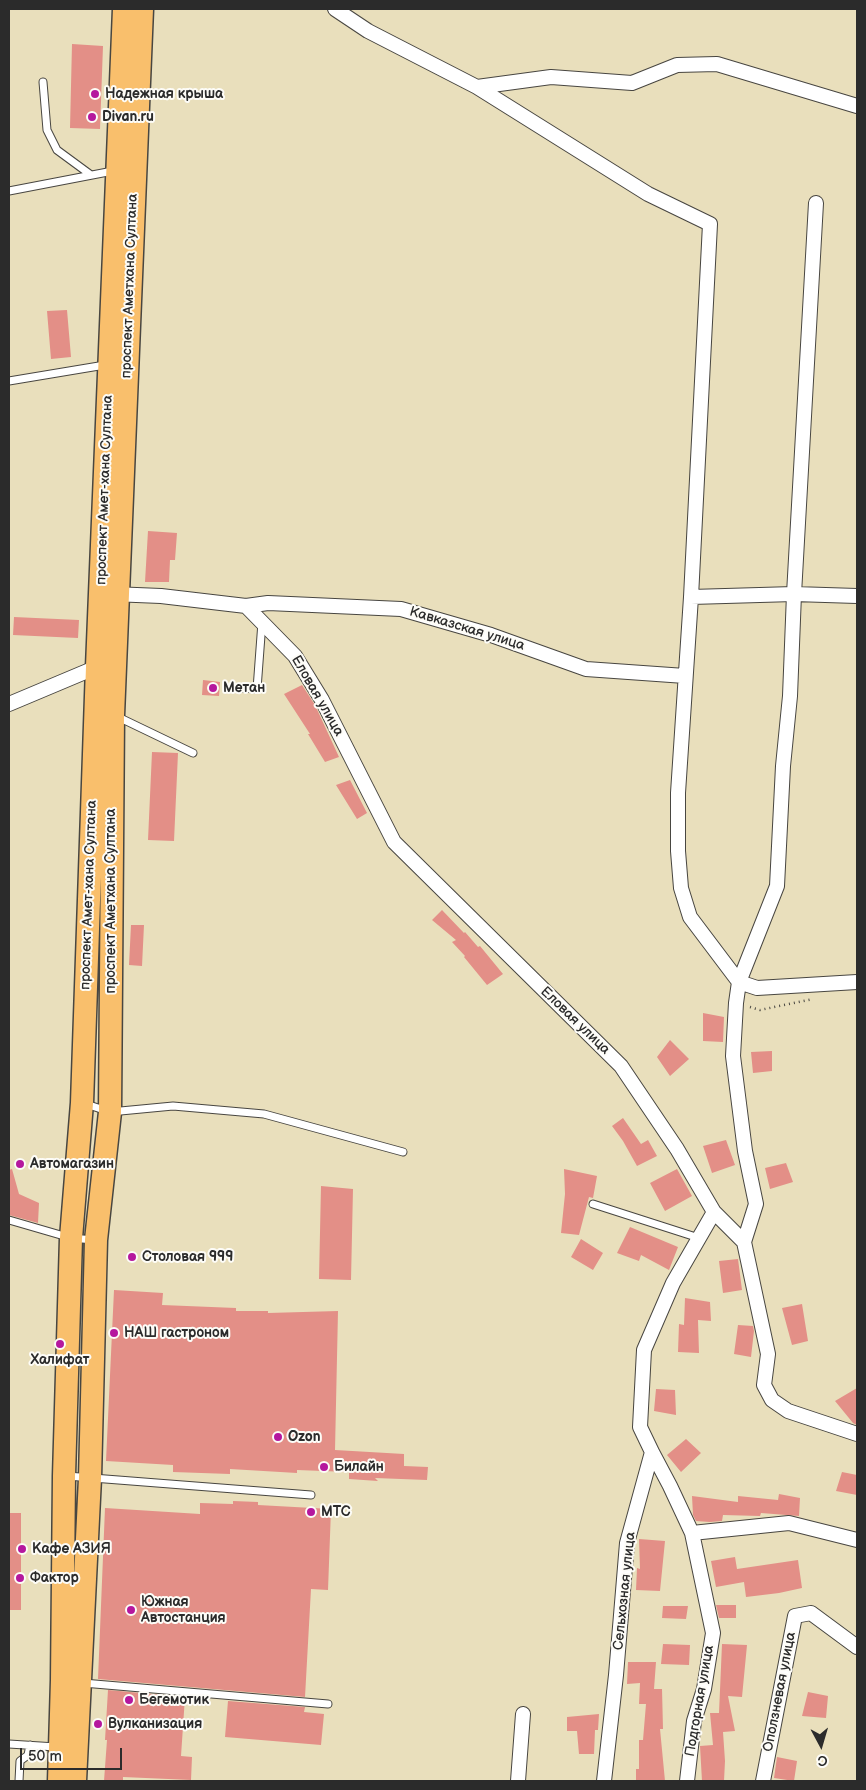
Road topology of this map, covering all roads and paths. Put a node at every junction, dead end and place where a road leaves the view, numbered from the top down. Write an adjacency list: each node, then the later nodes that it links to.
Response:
1 (335, 9): 4 (street)
2 (136, 12): 6 (main road, проспект Аметхана Султана)
3 (43, 82): 7 (lane)
4 (477, 87): 5 (street); 15 (street)
5 (857, 106)
6 (127, 174): 7 (lane); 10 (main road, проспект Амет-хана Султана)
7 (91, 175): 8 (lane)
8 (9, 191)
9 (816, 203): 13 (street)
10 (118, 368): 11 (lane); 12 (main road, проспект Амет-хана Султана)
11 (9, 381)
12 (109, 594): 16 (street, Кавказская улица); 18 (main road, проспект Амет-хана Султана)
13 (794, 594): 14 (street); 15 (street); 24 (street)
14 (857, 596)
15 (691, 597): 19 (street)
16 (246, 606): 17 (street, Еловая улица); 19 (street, Кавказская улица)
17 (262, 622): 20 (lane); 32 (street, Еловая улица)
18 (106, 670): 21 (street); 22 (main road, проспект Амет-хана Султана)
19 (685, 676): 24 (street)
20 (240, 688)
21 (9, 704)
22 (104, 710): 23 (lane); 28 (main road, проспект Амет-хана Султана); 29 (main road, проспект Аметхана Султана)
23 (193, 753)
24 (739, 982): 25 (street); 27 (street)
25 (857, 982)
26 (814, 999): 27 (path)
27 (736, 1003): 37 (street)
28 (82, 1103): 29 (lane); 34 (main road, проспект Амет-хана Султана)
29 (110, 1112): 30 (lane); 36 (main road, проспект Аметхана Султана)
30 (403, 1152)
31 (593, 1204): 35 (lane)
32 (714, 1212): 35 (street); 37 (street, Еловая улица)
33 (9, 1220): 34 (lane)
34 (71, 1238): 36 (lane); 40 (main road, проспект Амет-хана Султана)
35 (699, 1238): 39 (street)
36 (96, 1240): 41 (main road, проспект Аметхана Султана)
37 (744, 1242): 38 (street)
38 (857, 1434)
39 (652, 1452): 43 (street, Подгорная улица); 56 (street, Сельхозная улица)
40 (64, 1476): 41 (lane); 46 (main road, проспект Амет-хана Султана)
41 (90, 1478): 42 (lane); 46 (main road, проспект Аметхана Султана)
42 (311, 1495)
43 (692, 1533): 44 (street); 57 (street, Подгорная улица)
44 (857, 1540)
45 (857, 1647): 58 (street, Оползневая улица)
46 (71, 1681): 47 (lane); 51 (main road, проспект Амет-хана Султана)
47 (328, 1704)
48 (523, 1714): 55 (street)
49 (9, 1744): 50 (lane)
50 (30, 1745): 51 (lane); 52 (lane)
51 (68, 1748): 53 (main road, проспект Амет-хана Султана); 54 (main road)
52 (19, 1781)
53 (59, 1781)
54 (75, 1781)
55 (518, 1781)
56 (604, 1781)
57 (687, 1781)
58 (763, 1781)

